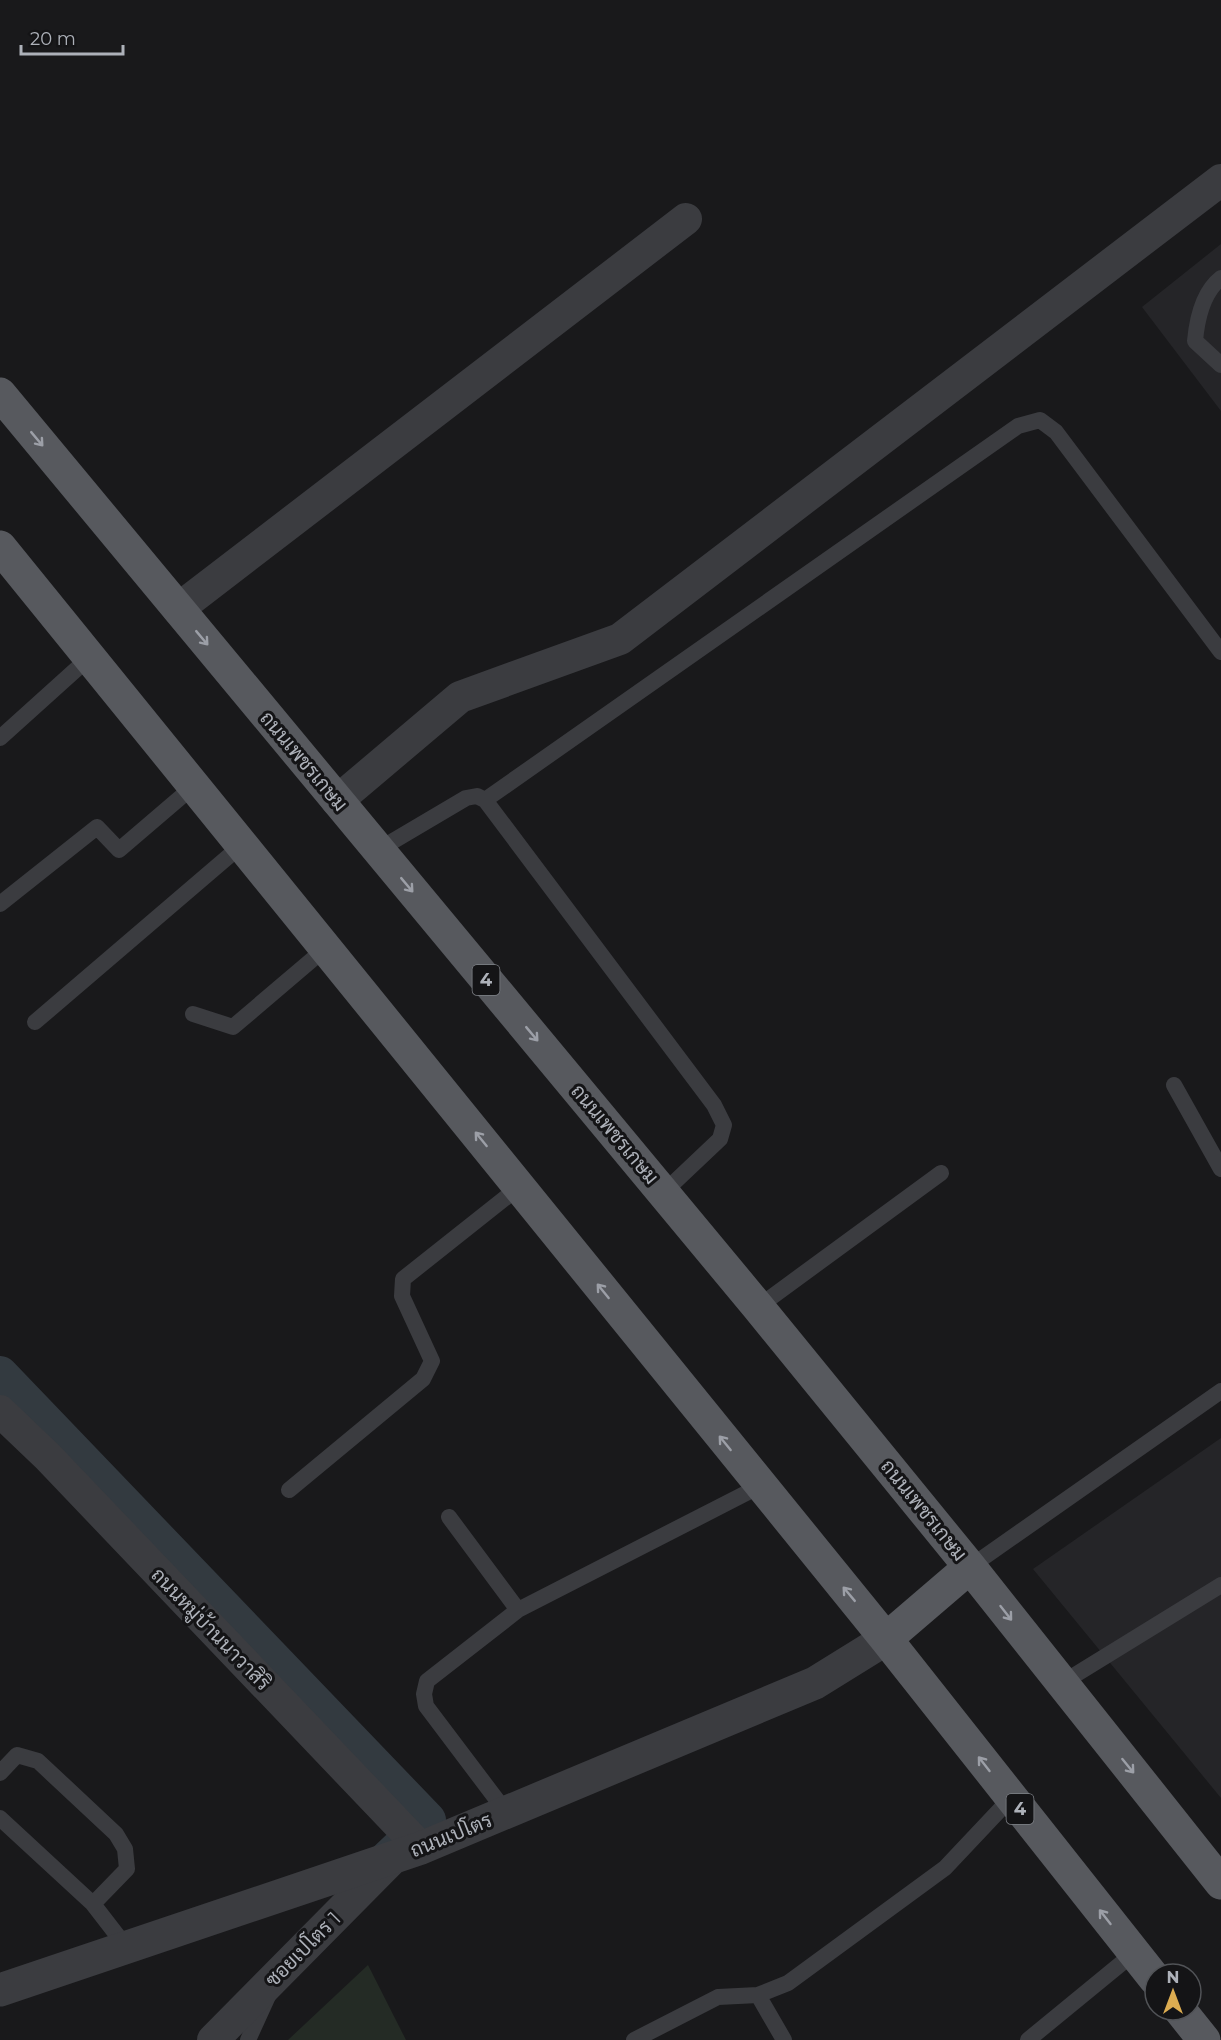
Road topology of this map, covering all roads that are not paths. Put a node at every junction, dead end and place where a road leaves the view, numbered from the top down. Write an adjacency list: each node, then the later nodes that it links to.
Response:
1 (1221, 180): 13 (street)
2 (686, 219): 7 (street)
3 (1221, 278): 4 (lane)
4 (1221, 365)
5 (0, 394): 7 (main road, ถนนเพชรเกษม / 4, one-way to 7)
6 (0, 546): 9 (main road, 4)
7 (178, 609): 13 (main road, ถนนเพชรเกษม / 4, one-way to 13)
8 (1221, 652): 12 (lane)
9 (91, 656): 10 (lane); 11 (main road, 4)
10 (0, 738)
11 (195, 785): 14 (main road, 4); 16 (lane)
12 (485, 800): 15 (lane); 24 (lane)
13 (337, 801): 15 (main road, ถนนเพชรเกษม / 4)
14 (243, 844): 17 (main road, 4); 19 (lane)
15 (378, 850): 24 (main road, ถนนเพชรเกษม / 4, one-way to 24)
16 (0, 904)
17 (327, 947): 18 (lane); 23 (main road, 4, one-way to 17)
18 (193, 1014)
19 (34, 1022)
20 (1174, 1085): 21 (lane)
21 (1221, 1169)
22 (941, 1173): 25 (lane)
23 (519, 1187): 28 (main road, 4, one-way to 23); 29 (lane)
24 (664, 1192): 25 (main road, ถนนเพชรเกษม / 4)
25 (758, 1307): 31 (main road, ถนนเพชรเกษม / 4)
26 (1221, 1391): 31 (lane)
27 (0, 1412): 40 (street, ถนนหมู่บ้านนาวาสิริ)
28 (760, 1486): 33 (lane); 34 (main road, 4, one-way to 28)
29 (289, 1490)
30 (449, 1517): 33 (lane)
31 (970, 1567): 34 (main road); 35 (main road, ถนนเพชรเกษม / 4, one-way to 35)
32 (1221, 1585): 35 (lane)
33 (518, 1610): 38 (lane)
34 (886, 1639): 37 (main road, 4, one-way to 34); 38 (street, ถนนเปโตร)
35 (1062, 1683): 41 (main road, ถนนเพชรเกษม / 4, one-way to 41)
36 (0, 1773): 42 (lane)
37 (1011, 1798): 44 (main road, 4, one-way to 37); 48 (lane)
38 (506, 1812): 40 (street, ถนนเปโตร)
39 (0, 1818): 42 (lane)
40 (393, 1858): 43 (street, ถนนเปโตร); 46 (street, ซอยเปโตร 1)
41 (1221, 1882)
42 (93, 1904): 43 (lane)
43 (127, 1947): 47 (street, ถนนเปโตร)
44 (1134, 1953): 45 (main road, 4); 54 (lane)
45 (1143, 1964)
46 (279, 1972): 50 (street, ซอยเปโตร 1); 51 (lane)
47 (0, 1989)
48 (758, 1995): 52 (lane); 53 (lane)
49 (1190, 2022): 55 (main road)
50 (213, 2040)
51 (248, 2040)
52 (634, 2040)
53 (784, 2040)
54 (1028, 2040)
55 (1204, 2040)

